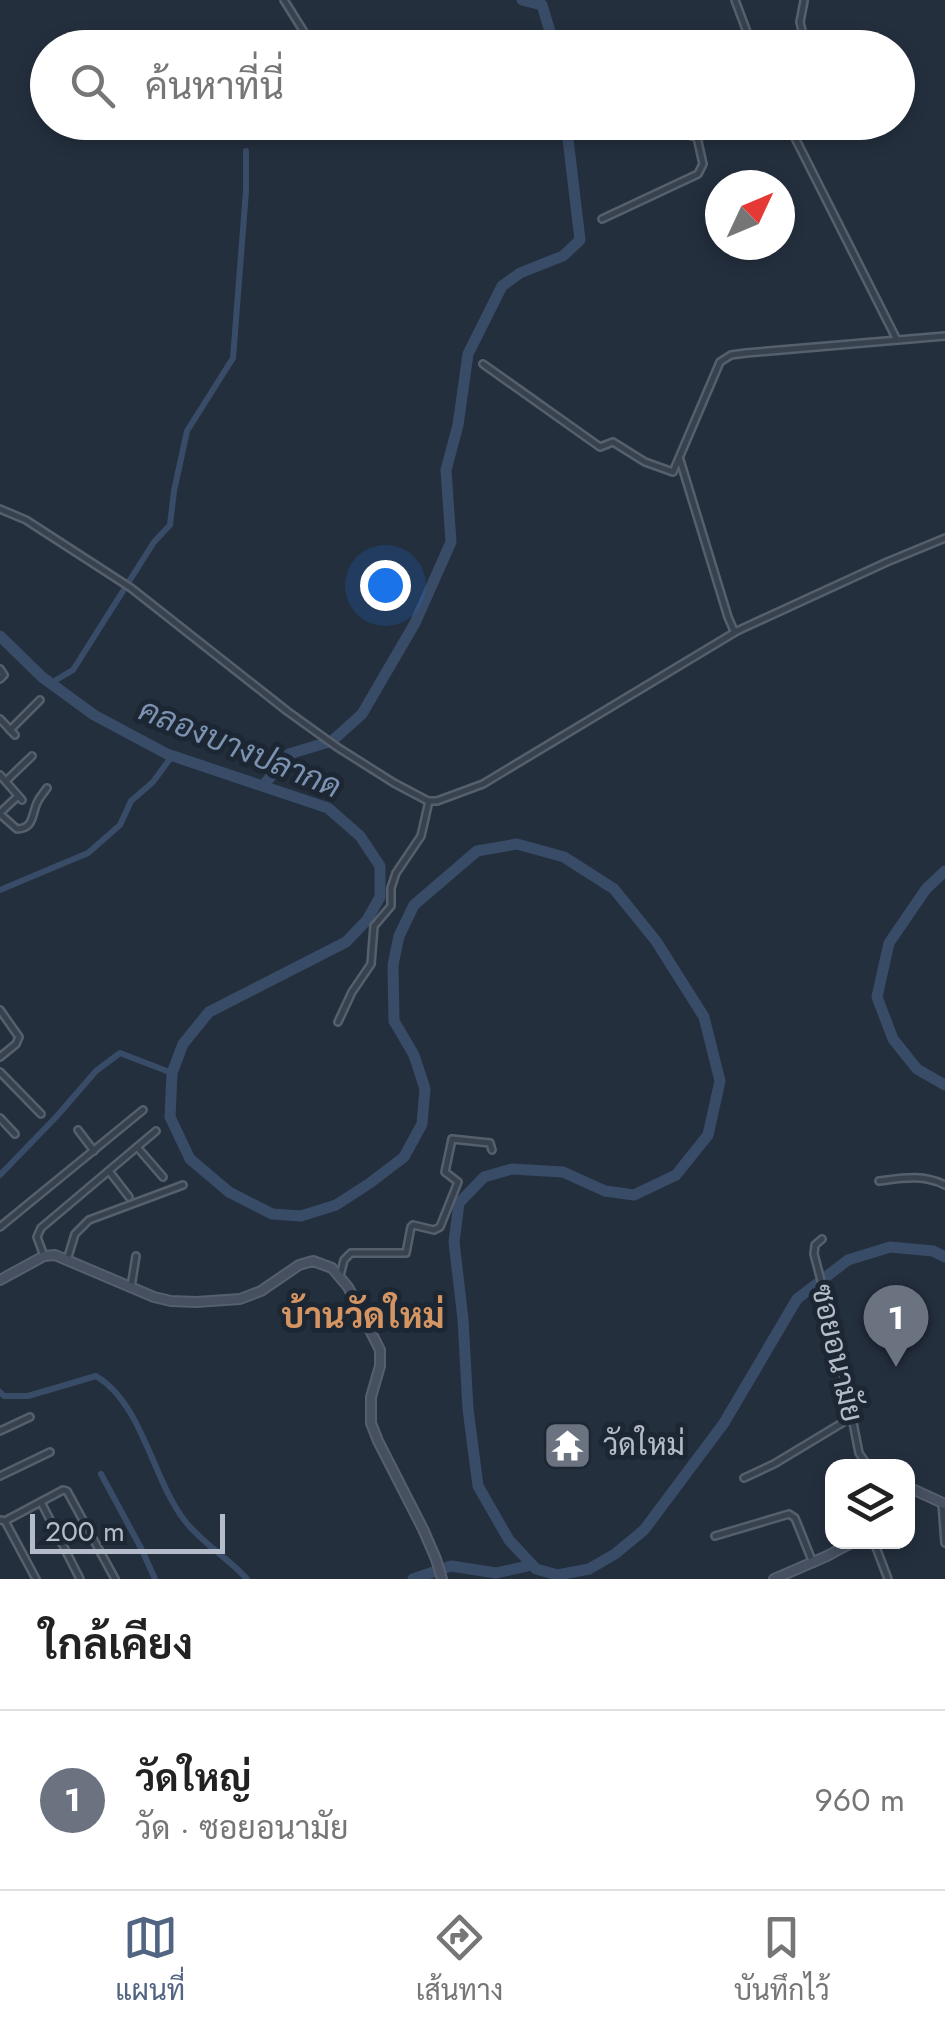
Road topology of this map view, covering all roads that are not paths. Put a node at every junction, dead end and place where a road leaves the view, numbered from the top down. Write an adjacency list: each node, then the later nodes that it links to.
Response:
1 (284, 0): 4 (street)
2 (735, 0): 5 (street)
3 (804, 1): 6 (street)
4 (303, 30)
5 (746, 30)
6 (802, 30)
7 (699, 140): 9 (street)
8 (796, 140): 11 (street)
9 (602, 219)
10 (945, 336): 11 (street)
11 (898, 340): 13 (street)
12 (483, 364): 13 (street)
13 (680, 457): 16 (street)
14 (0, 509): 25 (street)
15 (945, 538): 16 (street)
16 (737, 632): 25 (street)
17 (0, 669): 18 (street)
18 (0, 680)
19 (40, 700): 20 (street)
20 (0, 718)
21 (32, 756): 23 (street)
22 (0, 775): 23 (street)
23 (6, 781): 26 (street)
24 (48, 788): 26 (street)
25 (429, 801): 28 (street)
26 (1, 812)
27 (0, 1010): 29 (street)
28 (338, 1022)
29 (0, 1056)
30 (0, 1072): 32 (street)
31 (142, 1110): 38 (street)
32 (40, 1114)
33 (0, 1118): 36 (street)
34 (78, 1130): 38 (street)
35 (156, 1131): 37 (street)
36 (15, 1134)
37 (137, 1148): 40 (street); 41 (street)
38 (94, 1150): 46 (street)
39 (492, 1150): 51 (street)
40 (109, 1171): 45 (street); 48 (street)
41 (163, 1177)
42 (879, 1181): 44 (street)
43 (183, 1185): 50 (street)
44 (945, 1185)
45 (129, 1197)
46 (0, 1227)
47 (822, 1240): 55 (street, ซอยอนามัย)
48 (44, 1256): 50 (street); 52 (street)
49 (136, 1256): 53 (street)
50 (67, 1260): 53 (street)
51 (340, 1276): 53 (street); 74 (street)
52 (1, 1278)
53 (130, 1287)
54 (30, 1417): 56 (street)
55 (852, 1417): 58 (street, ซอยอนามัย); 60 (street)
56 (0, 1431)
57 (50, 1452): 59 (street)
58 (864, 1459)
59 (0, 1476)
60 (744, 1478)
61 (915, 1490): 63 (street)
62 (40, 1502): 64 (street); 72 (street); 73 (street)
63 (944, 1503): 66 (street)
64 (2, 1520): 71 (street)
65 (715, 1536): 69 (street)
66 (945, 1542)
67 (839, 1549): 69 (street)
68 (877, 1549): 76 (street)
69 (813, 1562): 70 (street)
70 (787, 1577): 75 (street)
71 (36, 1579)
72 (80, 1579)
73 (116, 1579)
74 (441, 1579)
75 (774, 1579)
76 (888, 1579)

